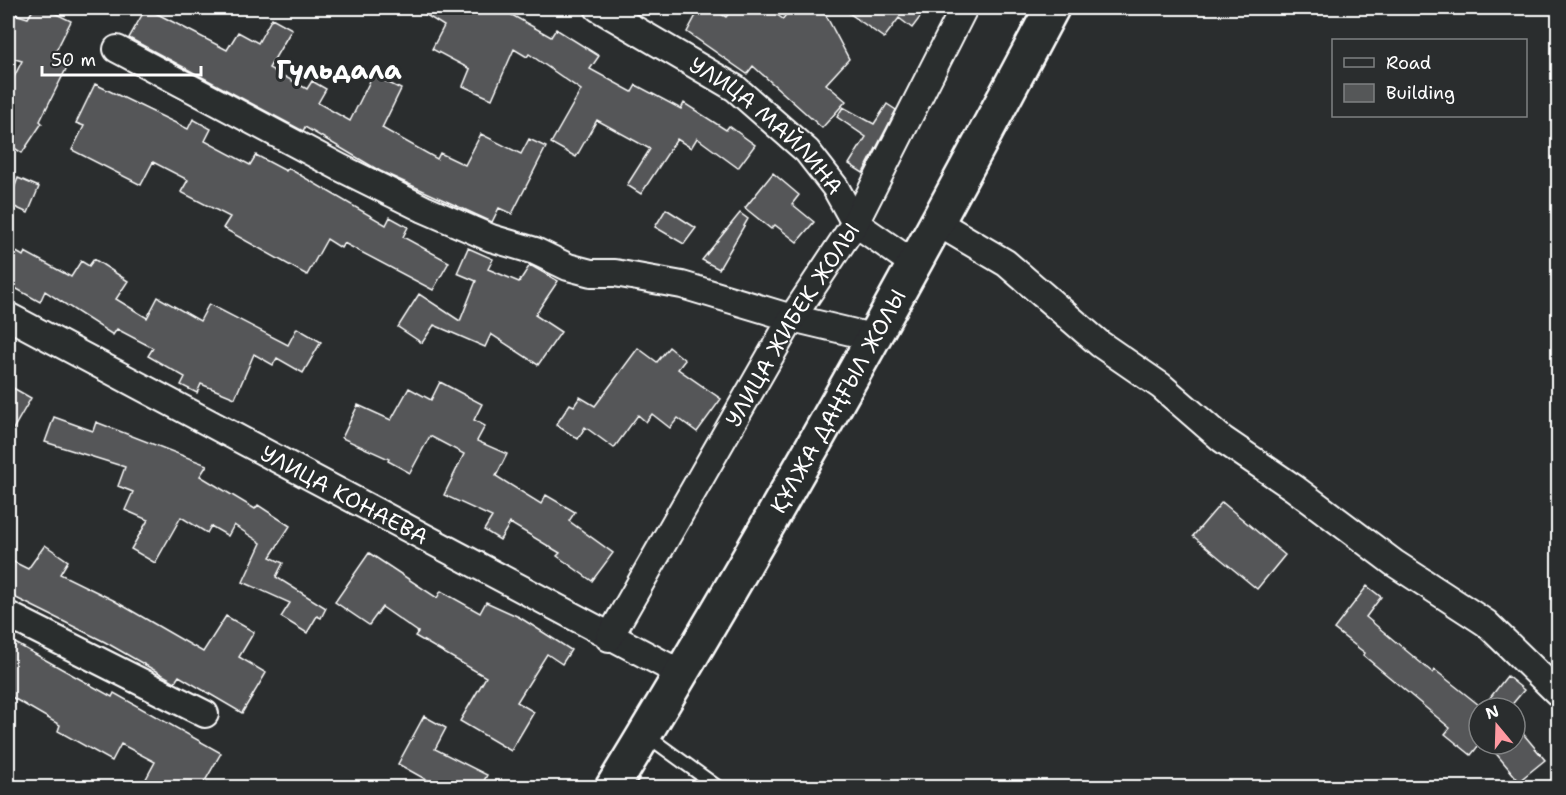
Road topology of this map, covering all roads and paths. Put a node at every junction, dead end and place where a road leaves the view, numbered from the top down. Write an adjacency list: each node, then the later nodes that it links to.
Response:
1 (598, 8): 5 (street, УЛИЦА МАЙЛИНА)
2 (964, 8): 5 (street, УЛИЦА ЖИБЕК ЖОЛЫ)
3 (1052, 8): 6 (main road, ҚҰЛЖА ДАҢҒЫЛ ЖОЛЫ)
4 (117, 49): 9 (street)
5 (855, 223): 7 (street, УЛИЦА МАЙЛИНА); 9 (street, УЛИЦА ЖИБЕК ЖОЛЫ)
6 (938, 223): 7 (main road, ҚҰЛЖА ДАҢҒЫЛ ЖОЛЫ); 14 (street)
7 (914, 264): 10 (main road, ҚҰЛЖА ДАҢҒЫЛ ЖОЛЫ)
8 (8, 316): 12 (street, УЛИЦА КОНАЕВА)
9 (792, 318): 10 (street); 12 (street, УЛИЦА ЖИБЕК ЖОЛЫ)
10 (872, 337): 13 (main road, ҚҰЛЖА ДАҢҒЫЛ ЖОЛЫ)
11 (8, 615): 15 (street)
12 (609, 638): 13 (street, УЛИЦА КОНАЕВА)
13 (682, 674): 16 (main road, ҚҰЛЖА ДАҢҒЫЛ ЖОЛЫ)
14 (1558, 693)
15 (205, 714)
16 (645, 734): 17 (main road, ҚҰЛЖА ДАҢҒЫЛ ЖОЛЫ); 18 (lane)
17 (612, 788)
18 (719, 788)

